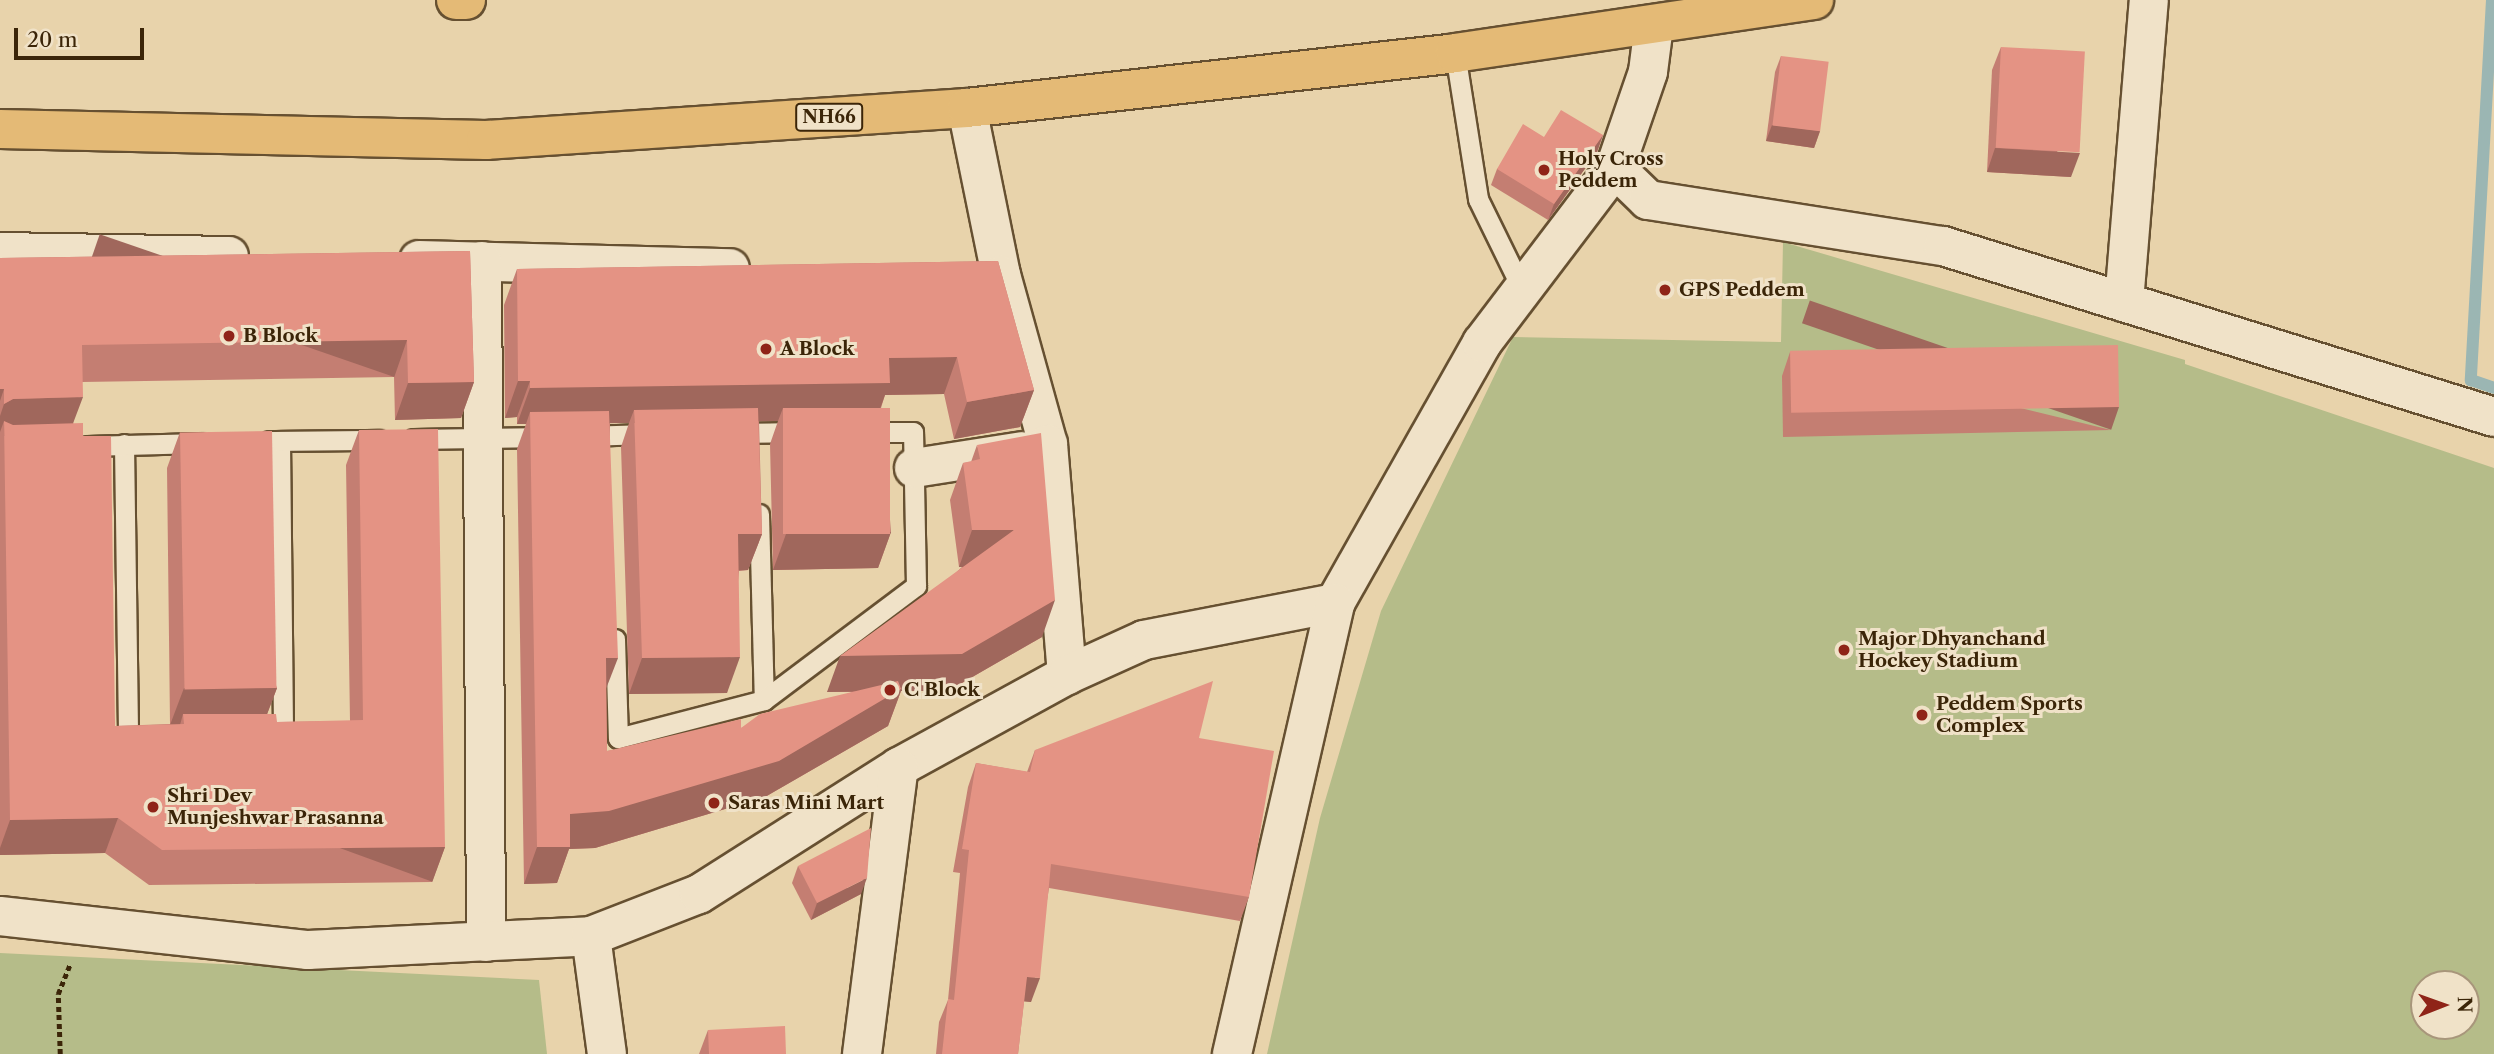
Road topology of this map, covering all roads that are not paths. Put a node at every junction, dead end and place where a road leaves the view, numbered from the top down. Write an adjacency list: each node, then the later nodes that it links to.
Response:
1 (456, 0): 2 (highway)
2 (466, 0)
3 (1697, 0): 6 (highway, NH66)
4 (1814, 0): 6 (highway)
5 (2149, 0): 19 (street)
6 (1652, 12): 7 (highway, NH66); 10 (street)
7 (1455, 52): 8 (highway, NH66); 18 (lane)
8 (967, 108): 9 (highway, NH66); 17 (street)
9 (0, 129)
10 (1615, 168): 18 (street); 19 (street)
11 (0, 252): 12 (street)
12 (262, 257)
13 (386, 259): 14 (street)
14 (482, 261): 15 (street); 26 (street)
15 (769, 269)
16 (960, 274): 17 (street)
17 (1001, 275): 31 (street)
18 (1522, 289): 36 (street)
19 (2124, 302): 20 (street)
20 (2494, 417)
21 (757, 432): 22 (lane); 24 (lane); 33 (lane)
22 (822, 432)
23 (848, 432): 34 (lane)
24 (716, 433)
25 (662, 434): 26 (lane)
26 (485, 439): 27 (lane); 45 (street)
27 (280, 441): 28 (lane); 41 (lane)
28 (254, 442)
29 (215, 443): 30 (lane)
30 (124, 444): 32 (lane); 40 (lane)
31 (1048, 444): 34 (street); 38 (street)
32 (69, 446)
33 (758, 459)
34 (914, 468): 39 (lane)
35 (759, 499): 39 (lane)
36 (1335, 603): 38 (street); 48 (street)
37 (614, 614): 39 (lane)
38 (1067, 675): 42 (street)
39 (764, 700)
40 (167, 737)
41 (257, 737)
42 (899, 767): 44 (street); 47 (street)
43 (0, 916): 45 (street)
44 (591, 936): 45 (street); 46 (street)
45 (486, 942)
46 (607, 1054)
47 (862, 1054)
48 (1232, 1054)

